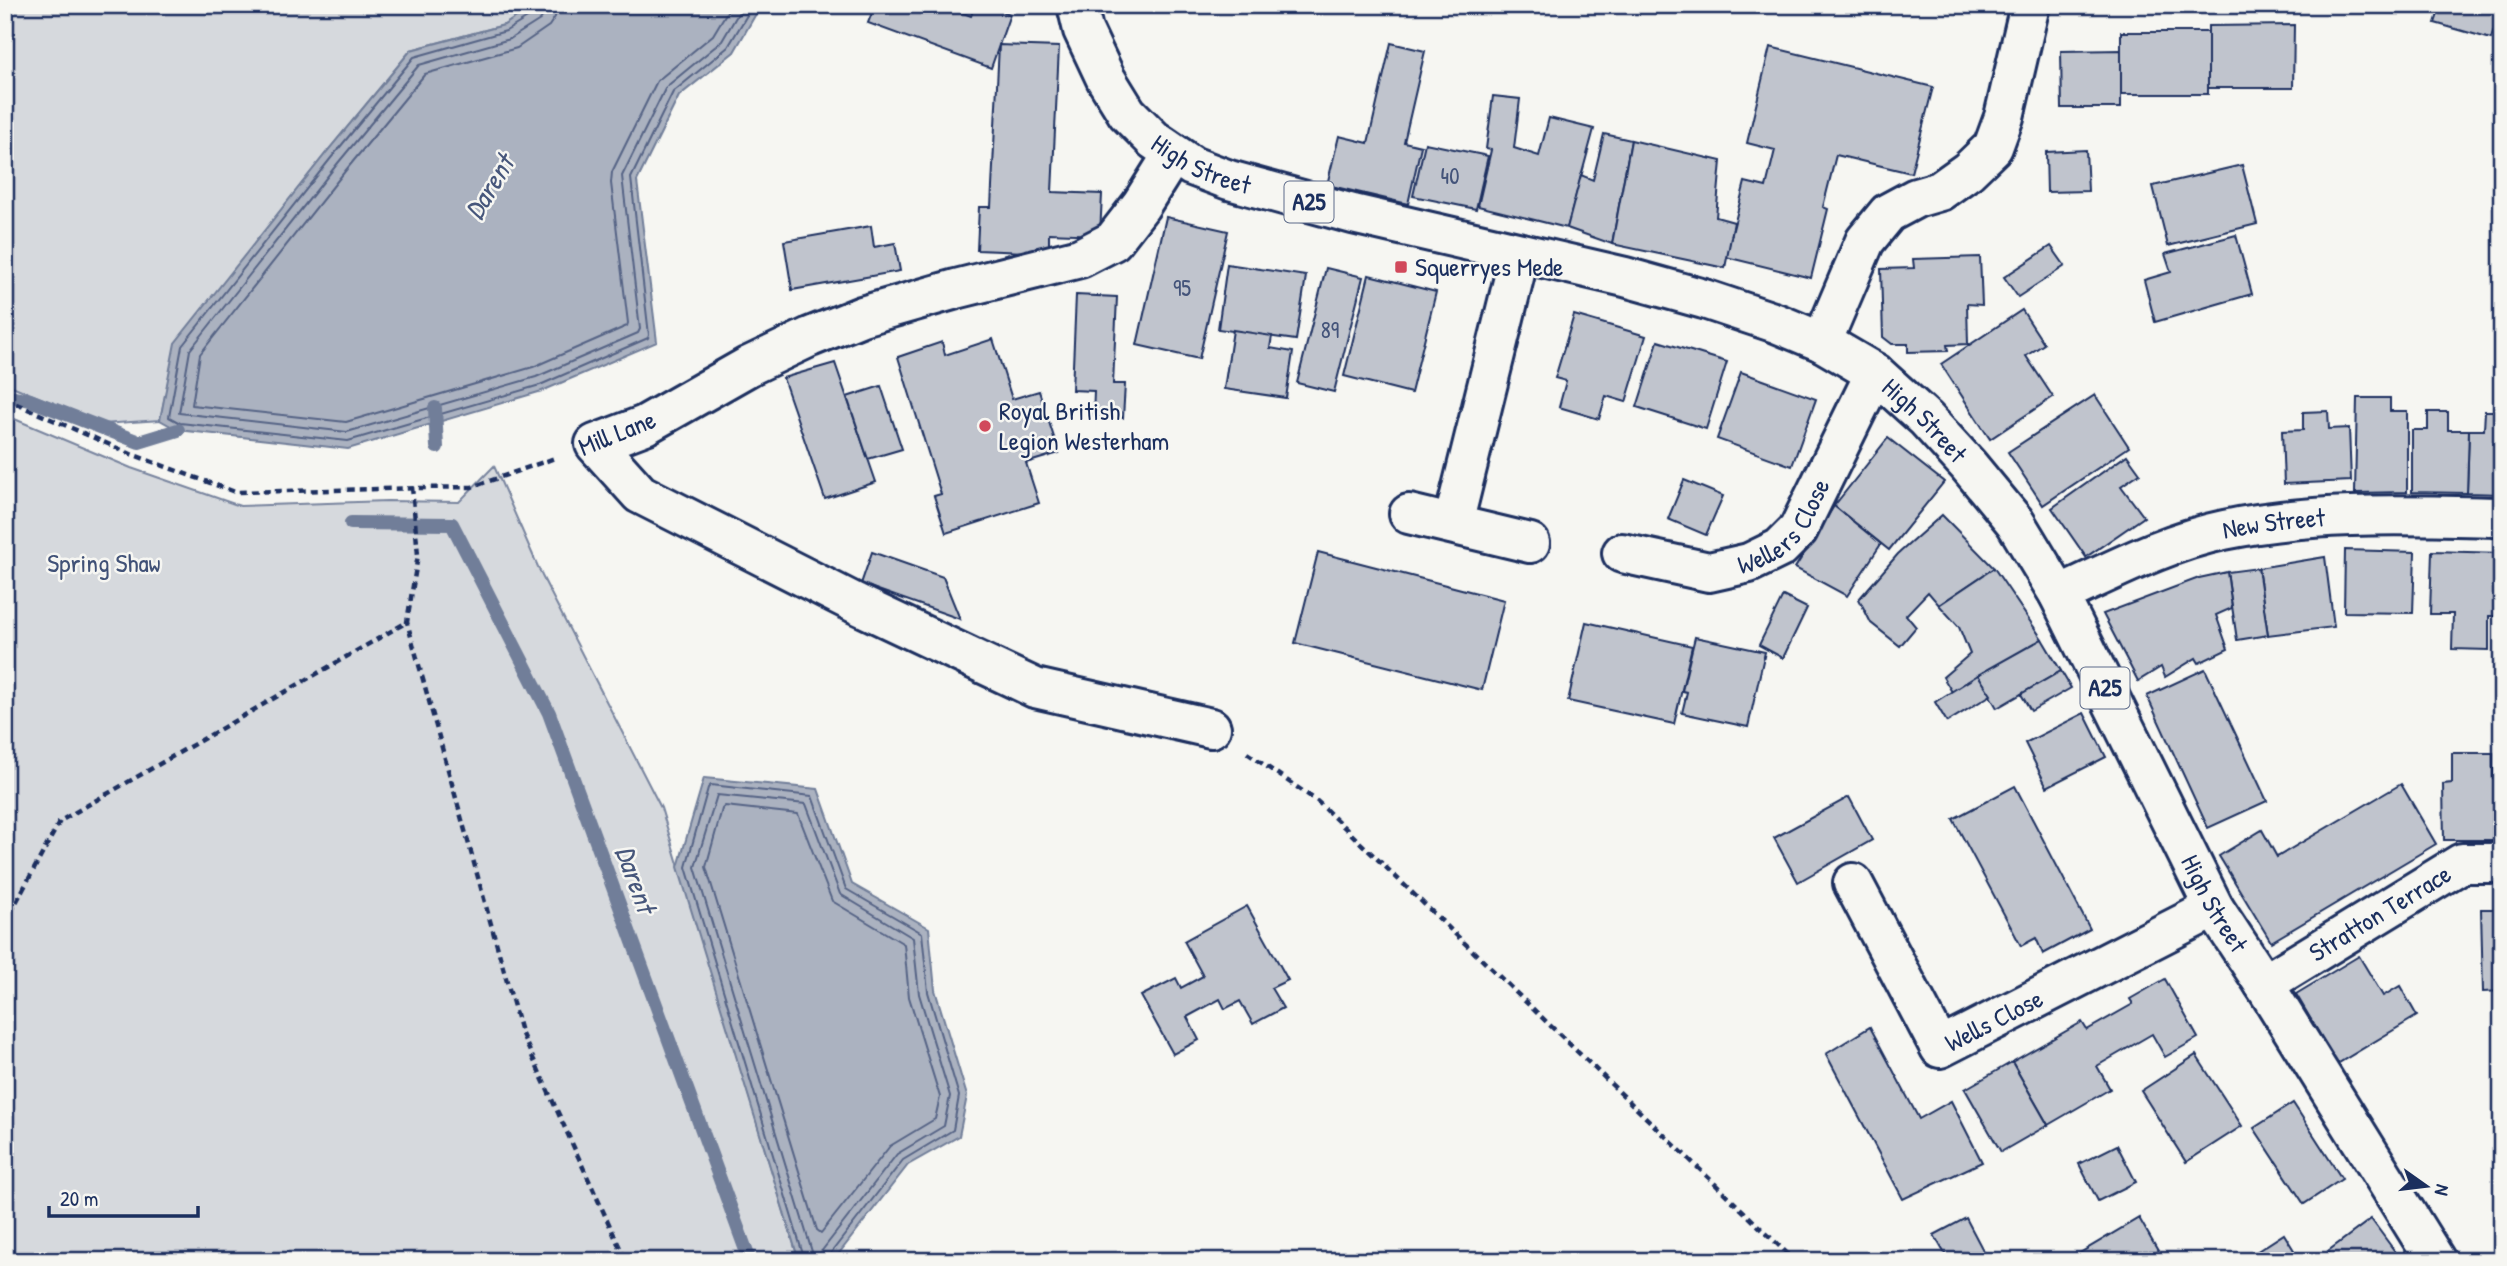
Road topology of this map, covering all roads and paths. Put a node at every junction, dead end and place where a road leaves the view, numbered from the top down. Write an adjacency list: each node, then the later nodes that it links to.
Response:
1 (1077, 5): 3 (street, High Street / A25)
2 (2030, 5): 5 (street)
3 (1173, 155): 4 (street, High Street / A25); 8 (street, Mill Lane)
4 (1520, 253): 5 (street, High Street / A25); 12 (street)
5 (1822, 342): 6 (street, High Street / A25)
6 (1875, 373): 14 (street, Wellers Close); 15 (street, High Street / A25)
7 (5, 399): 9 (path, Mill Lane)
8 (595, 444): 9 (path, Mill Lane); 17 (street)
9 (412, 487): 16 (path)
10 (1409, 514): 12 (street)
11 (2502, 517): 15 (street, New Street)
12 (1452, 524): 13 (street)
13 (1530, 544)
14 (1622, 553)
15 (2059, 595): 20 (street, High Street / A25)
16 (407, 622): 21 (path); 23 (path)
17 (1211, 728): 24 (path)
18 (2502, 863): 22 (street, Stratton Terrace)
19 (1853, 883): 20 (street, Wells Close)
20 (2214, 908): 22 (street, High Street / A25)
21 (5, 923)
22 (2264, 984): 25 (street, High Street / A25)
23 (626, 1261)
24 (1795, 1261)
25 (2436, 1261)

